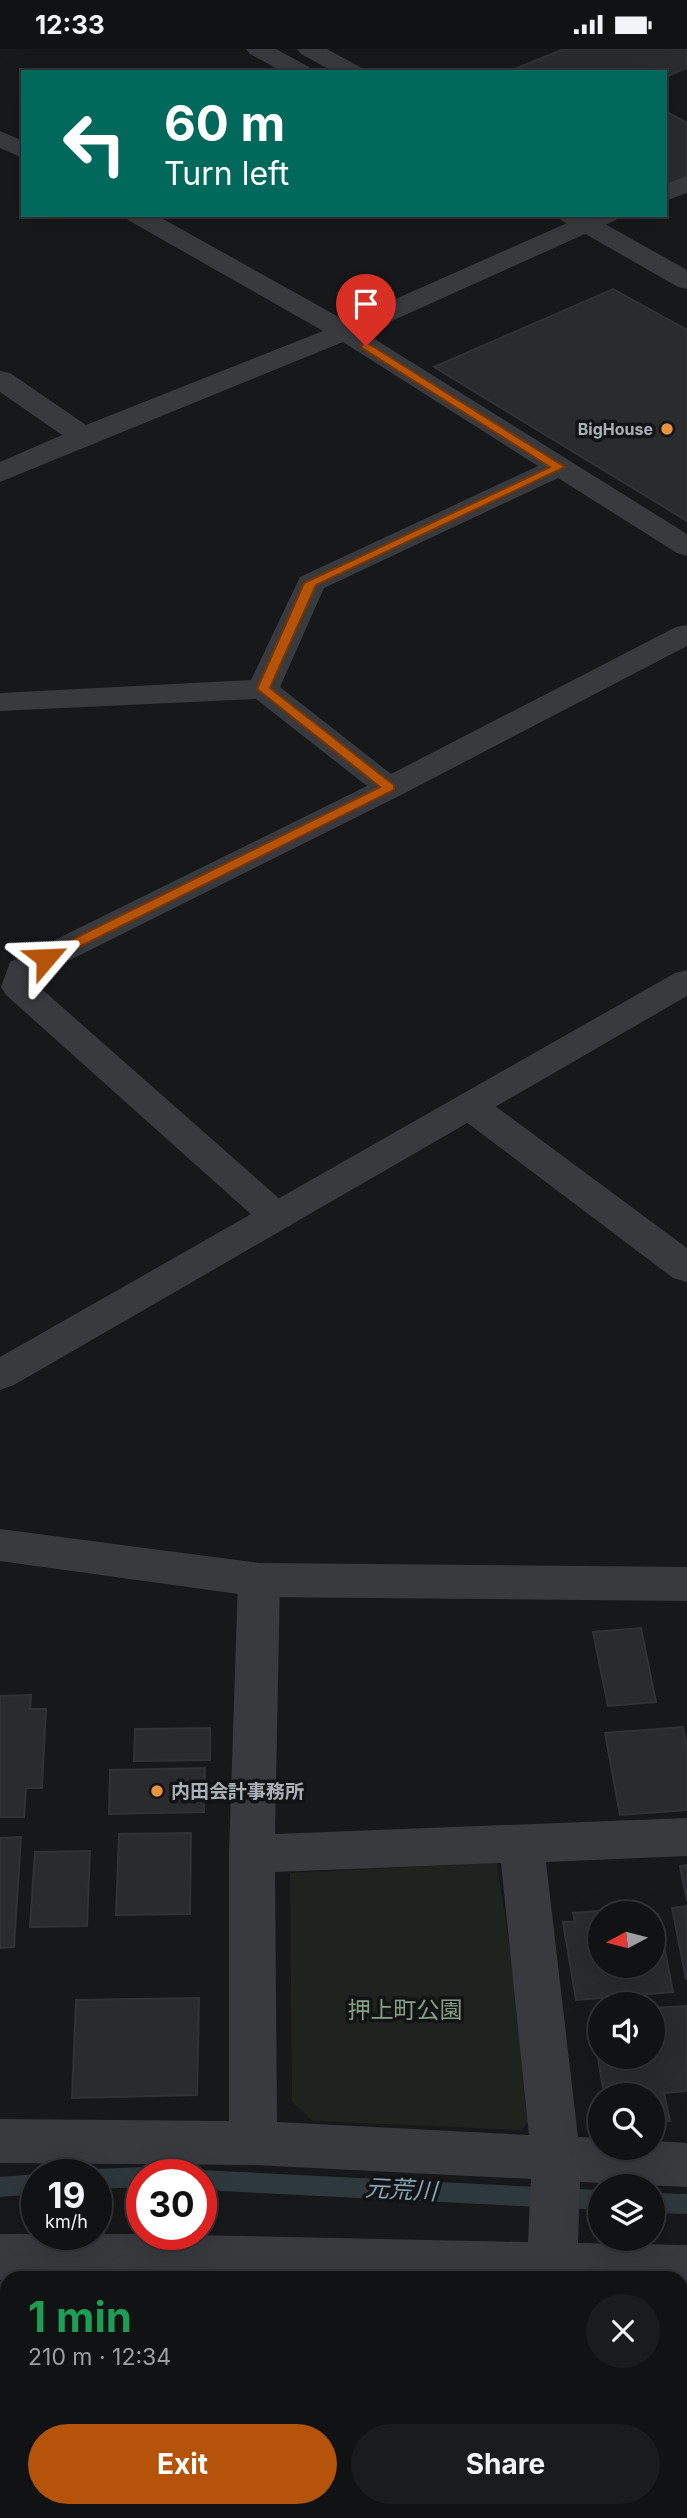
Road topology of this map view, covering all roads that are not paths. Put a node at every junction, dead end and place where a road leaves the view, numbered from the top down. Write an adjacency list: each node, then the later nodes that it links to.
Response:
1 (258, 49): 3 (street)
2 (309, 49): 4 (street)
3 (297, 70)
4 (348, 70)
5 (0, 138): 6 (street)
6 (21, 150)
7 (687, 184): 8 (street)
8 (667, 192)
9 (141, 217): 12 (street)
10 (603, 218): 11 (street); 12 (street)
11 (687, 281)
12 (345, 332): 14 (street); 15 (street)
13 (0, 379): 14 (street)
14 (83, 436): 16 (street)
15 (559, 467): 17 (street); 19 (street)
16 (0, 473)
17 (687, 547)
18 (687, 633): 21 (street)
19 (263, 689): 20 (street); 21 (street)
20 (0, 702)
21 (389, 787): 22 (street)
22 (10, 978): 25 (street)
23 (687, 981): 24 (street)
24 (470, 1106): 25 (street); 26 (street)
25 (277, 1217): 27 (street)
26 (687, 1268)
27 (0, 1374)
28 (0, 1545): 29 (street)
29 (259, 1580): 30 (street); 33 (street)
30 (687, 1584)
31 (687, 1837): 32 (street)
32 (521, 1842): 33 (street); 37 (street)
33 (252, 1853): 35 (street)
34 (0, 2140): 35 (street)
35 (253, 2143): 37 (street)
36 (687, 2165): 37 (street)
37 (556, 2170): 39 (street)
38 (0, 2257): 39 (street)
39 (550, 2259): 40 (street)
40 (687, 2269)

